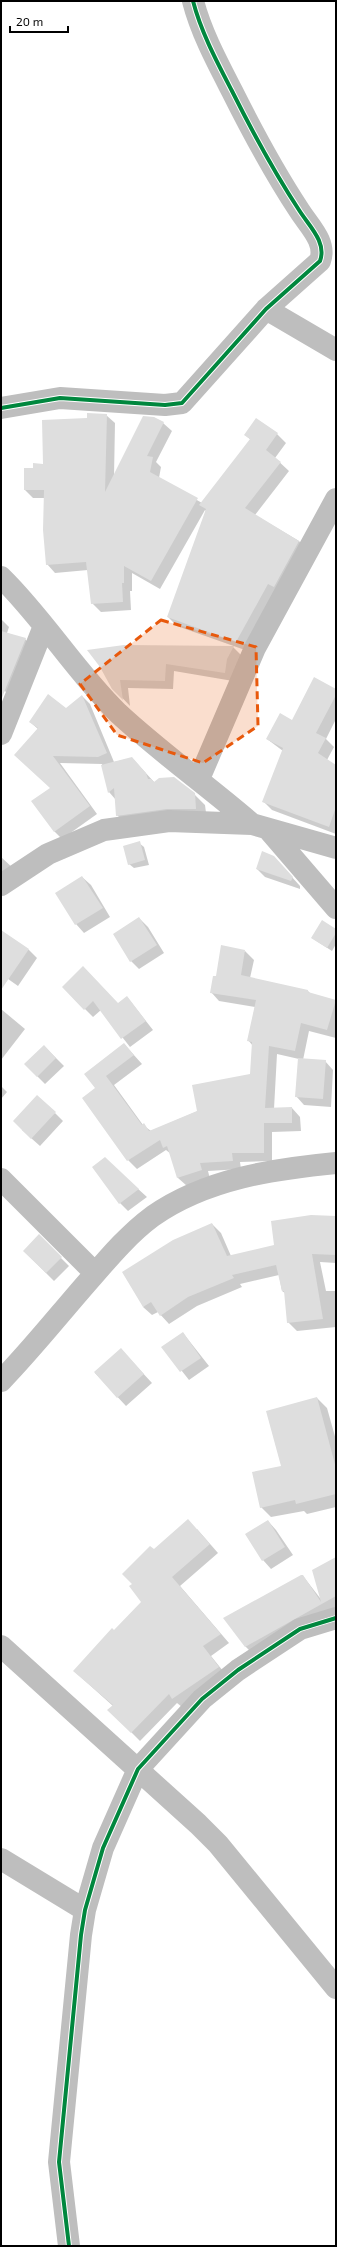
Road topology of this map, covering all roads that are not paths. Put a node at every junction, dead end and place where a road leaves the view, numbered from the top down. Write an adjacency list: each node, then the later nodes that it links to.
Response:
1 (194, 1): 2 (street)
2 (266, 309): 3 (street); 4 (street)
3 (336, 350)
4 (1, 408)
5 (336, 499): 9 (street)
6 (1, 577): 7 (street)
7 (44, 626): 8 (street); 9 (street)
8 (1, 734)
9 (199, 779): 10 (street)
10 (260, 826): 11 (street); 12 (street); 13 (street)
11 (336, 848)
12 (1, 885)
13 (333, 896)
14 (336, 1163): 16 (street)
15 (1, 1179): 16 (street)
16 (95, 1273): 17 (street)
17 (3, 1375)
18 (336, 1618): 20 (street)
19 (1, 1646): 20 (street)
20 (138, 1769): 22 (street); 23 (street)
21 (1, 1859): 22 (street)
22 (85, 1910): 24 (street)
23 (336, 1988)
24 (69, 2246)

